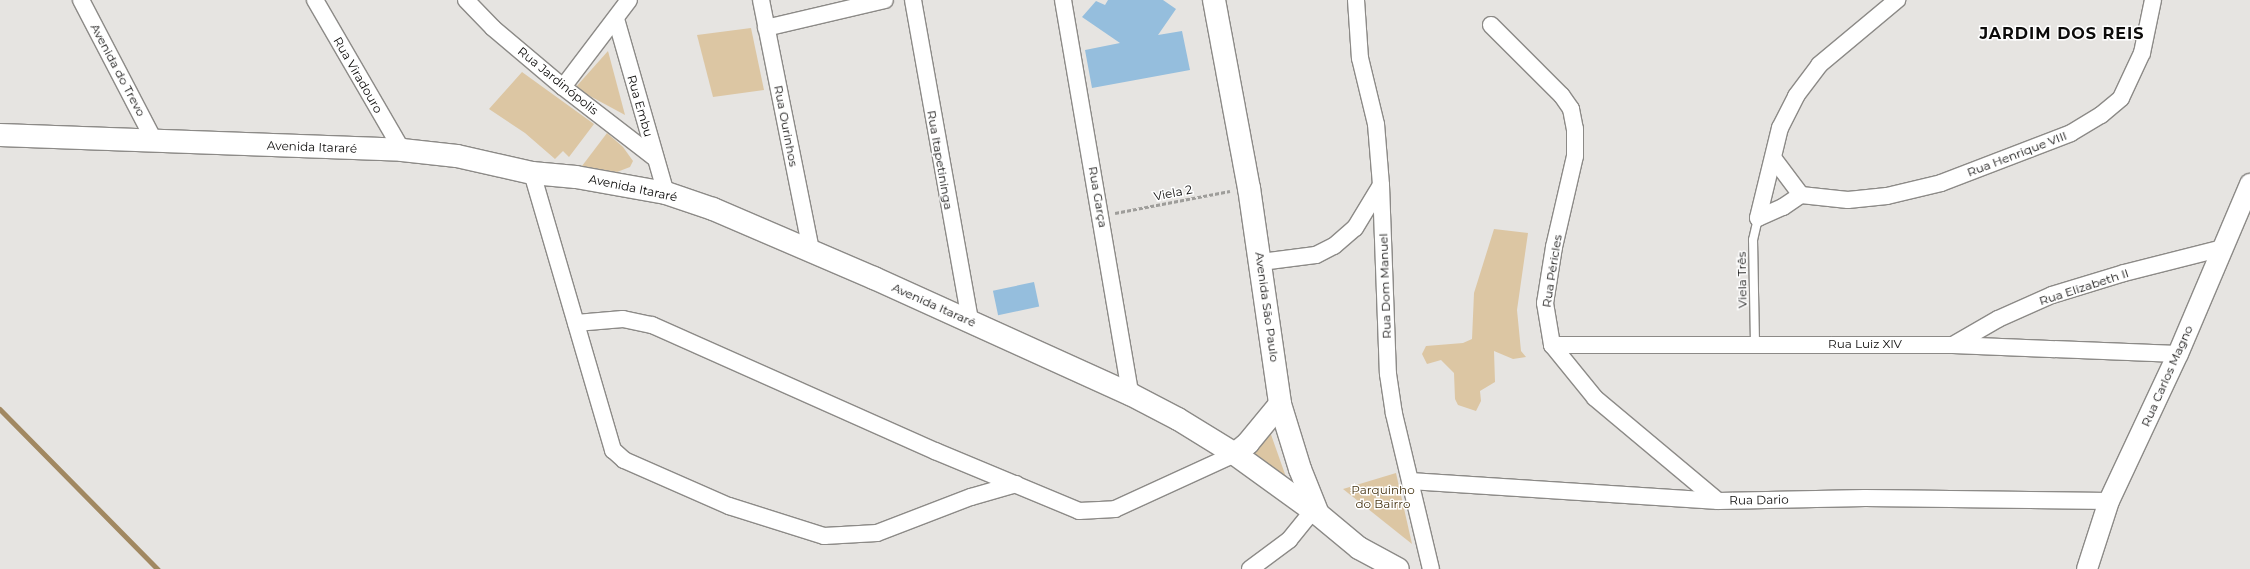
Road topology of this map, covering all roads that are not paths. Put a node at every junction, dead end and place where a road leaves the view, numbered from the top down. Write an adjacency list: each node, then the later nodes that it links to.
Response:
1 (81, 0): 18 (street, Avenida do Trevo)
2 (315, 0): 19 (street, Rua Viradouro)
3 (466, 0): 16 (street, Rua Jardinópolis)
4 (629, 0): 13 (street)
5 (761, 0): 15 (street, Rua Ourinhos)
6 (885, 0): 15 (street)
7 (913, 0): 31 (street, Rua Itapetininga)
8 (1063, 0): 37 (street, Rua Garça)
9 (1214, 0): 30 (main road, Avenida São Paulo)
10 (1356, 0): 24 (street, Rua Dom Manuel)
11 (1897, 0): 21 (street)
12 (2153, 0): 26 (street, Rua Henrique VIII)
13 (616, 19): 16 (street); 20 (street, Rua Embu)
14 (1491, 25): 34 (street, Rua Péricles)
15 (766, 28): 29 (street, Rua Ourinhos)
16 (563, 87): 20 (street, Rua Jardinópolis)
17 (0, 135): 18 (main road, Avenida Itararé)
18 (154, 140): 19 (main road, Avenida Itararé)
19 (402, 150): 22 (main road, Avenida Itararé)
20 (655, 158): 25 (street, Rua Embu)
21 (1774, 159): 26 (street); 27 (street)
22 (532, 173): 25 (main road, Avenida Itararé); 32 (street)
23 (2250, 184): 28 (street, Rua Carlos Magno)
24 (1381, 186): 30 (street); 40 (street, Rua Dom Manuel)
25 (666, 193): 29 (main road, Avenida Itararé)
26 (1801, 195): 27 (street)
27 (1758, 218): 33 (lane, Viela Três)
28 (2223, 248): 35 (street, Rua Elizabeth II); 36 (street, Rua Carlos Magno)
29 (811, 251): 31 (main road, Avenida Itararé)
30 (1261, 262): 38 (main road, Avenida São Paulo)
31 (970, 320): 37 (main road, Avenida Itararé)
32 (576, 323): 41 (street); 41 (street)
33 (1755, 343): 34 (street, Rua Luiz XIV); 35 (street, Rua Luiz XIV)
34 (1552, 345): 42 (street, Rua Péricles)
35 (1953, 345): 36 (street, Rua Luiz XIV)
36 (2178, 354): 43 (street, Rua Carlos Magno)
37 (1130, 394): 39 (main road, Avenida Itararé)
38 (1280, 404): 39 (main road); 44 (main road, Avenida São Paulo)
39 (1235, 454): 41 (street); 44 (main road, Avenida Itararé)
40 (1410, 480): 42 (street, Rua Dario); 47 (street, Rua Dom Manuel)
41 (1016, 484)
42 (1718, 501): 43 (street, Rua Dario)
43 (2109, 501): 48 (street, Rua Carlos Magno)
44 (1315, 512): 45 (street); 46 (main road, Avenida São Paulo)
45 (1250, 569)
46 (1398, 569)
47 (1431, 569)
48 (2087, 569)

